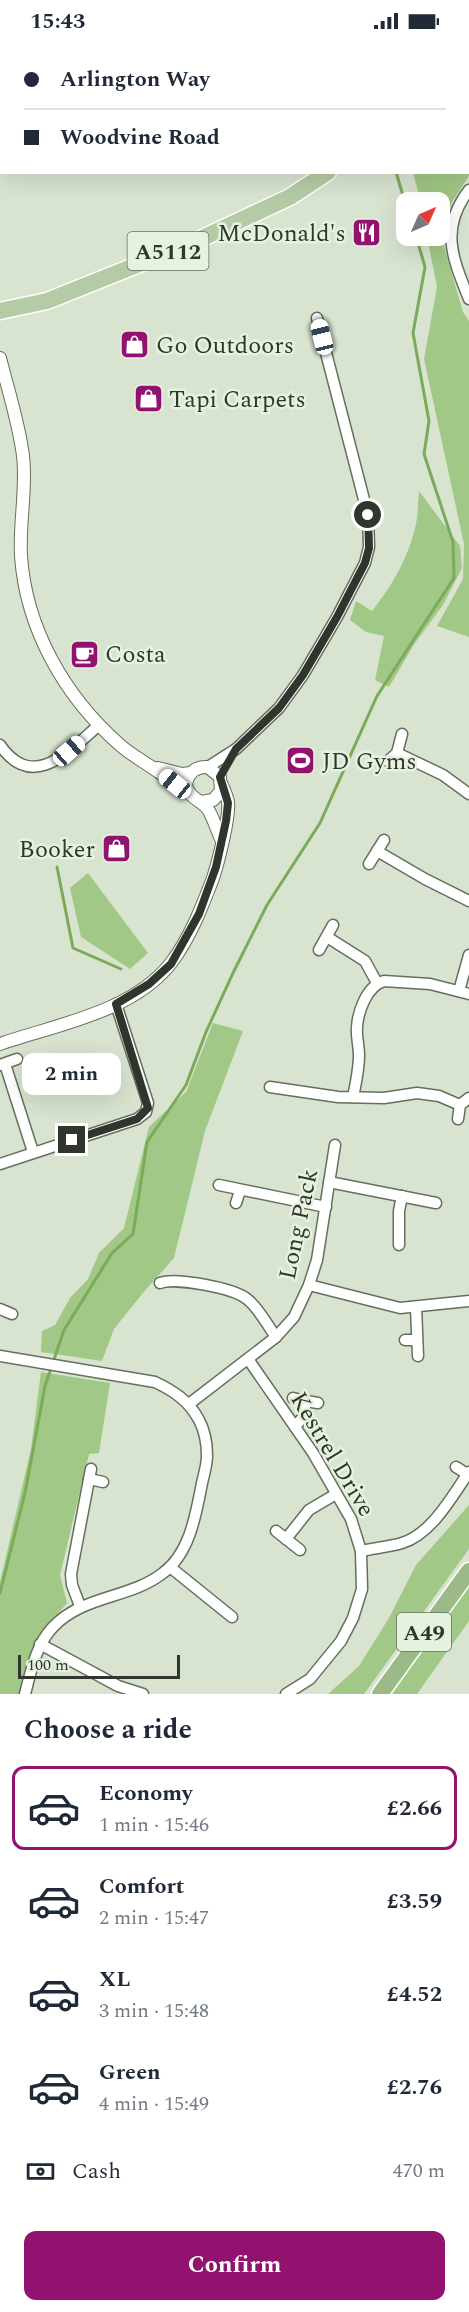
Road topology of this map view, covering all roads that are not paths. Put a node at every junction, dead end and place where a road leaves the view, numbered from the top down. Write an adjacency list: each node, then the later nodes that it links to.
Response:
1 (325, 174): 4 (main road, A5112)
2 (469, 190): 3 (street)
3 (469, 299)
4 (0, 311)
5 (317, 318): 10 (street)
6 (0, 358): 7 (street)
7 (99, 725): 9 (street); 13 (street)
8 (402, 734): 11 (street)
9 (0, 746)
10 (236, 749): 14 (street); 16 (street)
11 (397, 753): 12 (street); 18 (street)
12 (388, 761)
13 (151, 766): 15 (street); 17 (street)
14 (208, 767): 15 (street); 16 (street)
15 (191, 772): 17 (street)
16 (221, 781): 19 (street); 20 (street)
17 (188, 791): 19 (street)
18 (469, 794)
19 (201, 802): 20 (street)
20 (221, 840): 31 (street)
21 (384, 840): 22 (street)
22 (377, 851): 23 (street); 24 (street)
23 (369, 864)
24 (469, 901)
25 (333, 925): 26 (street)
26 (327, 937): 27 (street); 29 (street)
27 (319, 950)
28 (469, 955): 30 (street)
29 (377, 983): 30 (street); 36 (street)
30 (464, 992)
31 (116, 1004): 32 (street); 40 (street)
32 (0, 1044)
33 (17, 1059): 34 (street)
34 (2, 1064): 40 (street)
35 (270, 1087): 36 (street)
36 (352, 1097): 37 (street)
37 (464, 1102): 38 (street)
38 (458, 1119)
39 (335, 1144): 42 (street, Long Pack)
40 (33, 1152): 41 (street)
41 (0, 1164)
42 (329, 1182): 45 (street); 48 (street, Long Pack)
43 (219, 1185): 44 (street)
44 (240, 1191): 46 (street); 48 (street)
45 (402, 1196): 47 (street); 49 (street)
46 (236, 1203)
47 (436, 1203)
48 (326, 1207): 51 (street, Long Pack)
49 (399, 1245)
50 (172, 1268): 56 (street)
51 (309, 1286): 53 (street); 56 (street, Long Pack)
52 (469, 1301): 53 (street)
53 (416, 1307): 58 (street)
54 (0, 1309): 55 (street)
55 (12, 1314)
56 (276, 1337): 61 (street, Long Pack)
57 (405, 1340): 58 (street)
58 (417, 1340): 60 (street)
59 (0, 1356): 65 (street)
60 (418, 1356)
61 (248, 1359): 65 (street, Long Pack); 66 (street, Kestrel Drive)
62 (292, 1398): 63 (street)
63 (306, 1401): 64 (street); 66 (street)
64 (318, 1403)
65 (189, 1404): 75 (street)
66 (295, 1427): 70 (street, Kestrel Drive)
67 (456, 1467): 68 (street)
68 (468, 1473): 74 (street)
69 (103, 1482): 77 (street)
70 (336, 1494): 72 (street); 74 (street, Kestrel Drive)
71 (276, 1532): 72 (street)
72 (286, 1539): 73 (street)
73 (300, 1550)
74 (361, 1551): 82 (street, Kestrel Drive)
75 (170, 1568): 77 (street); 78 (street)
76 (469, 1571): 83 (highway, A49)
77 (80, 1606): 79 (street)
78 (232, 1617)
79 (40, 1644): 80 (street); 81 (street)
80 (25, 1694)
81 (143, 1694)
82 (286, 1694)
83 (380, 1694)

